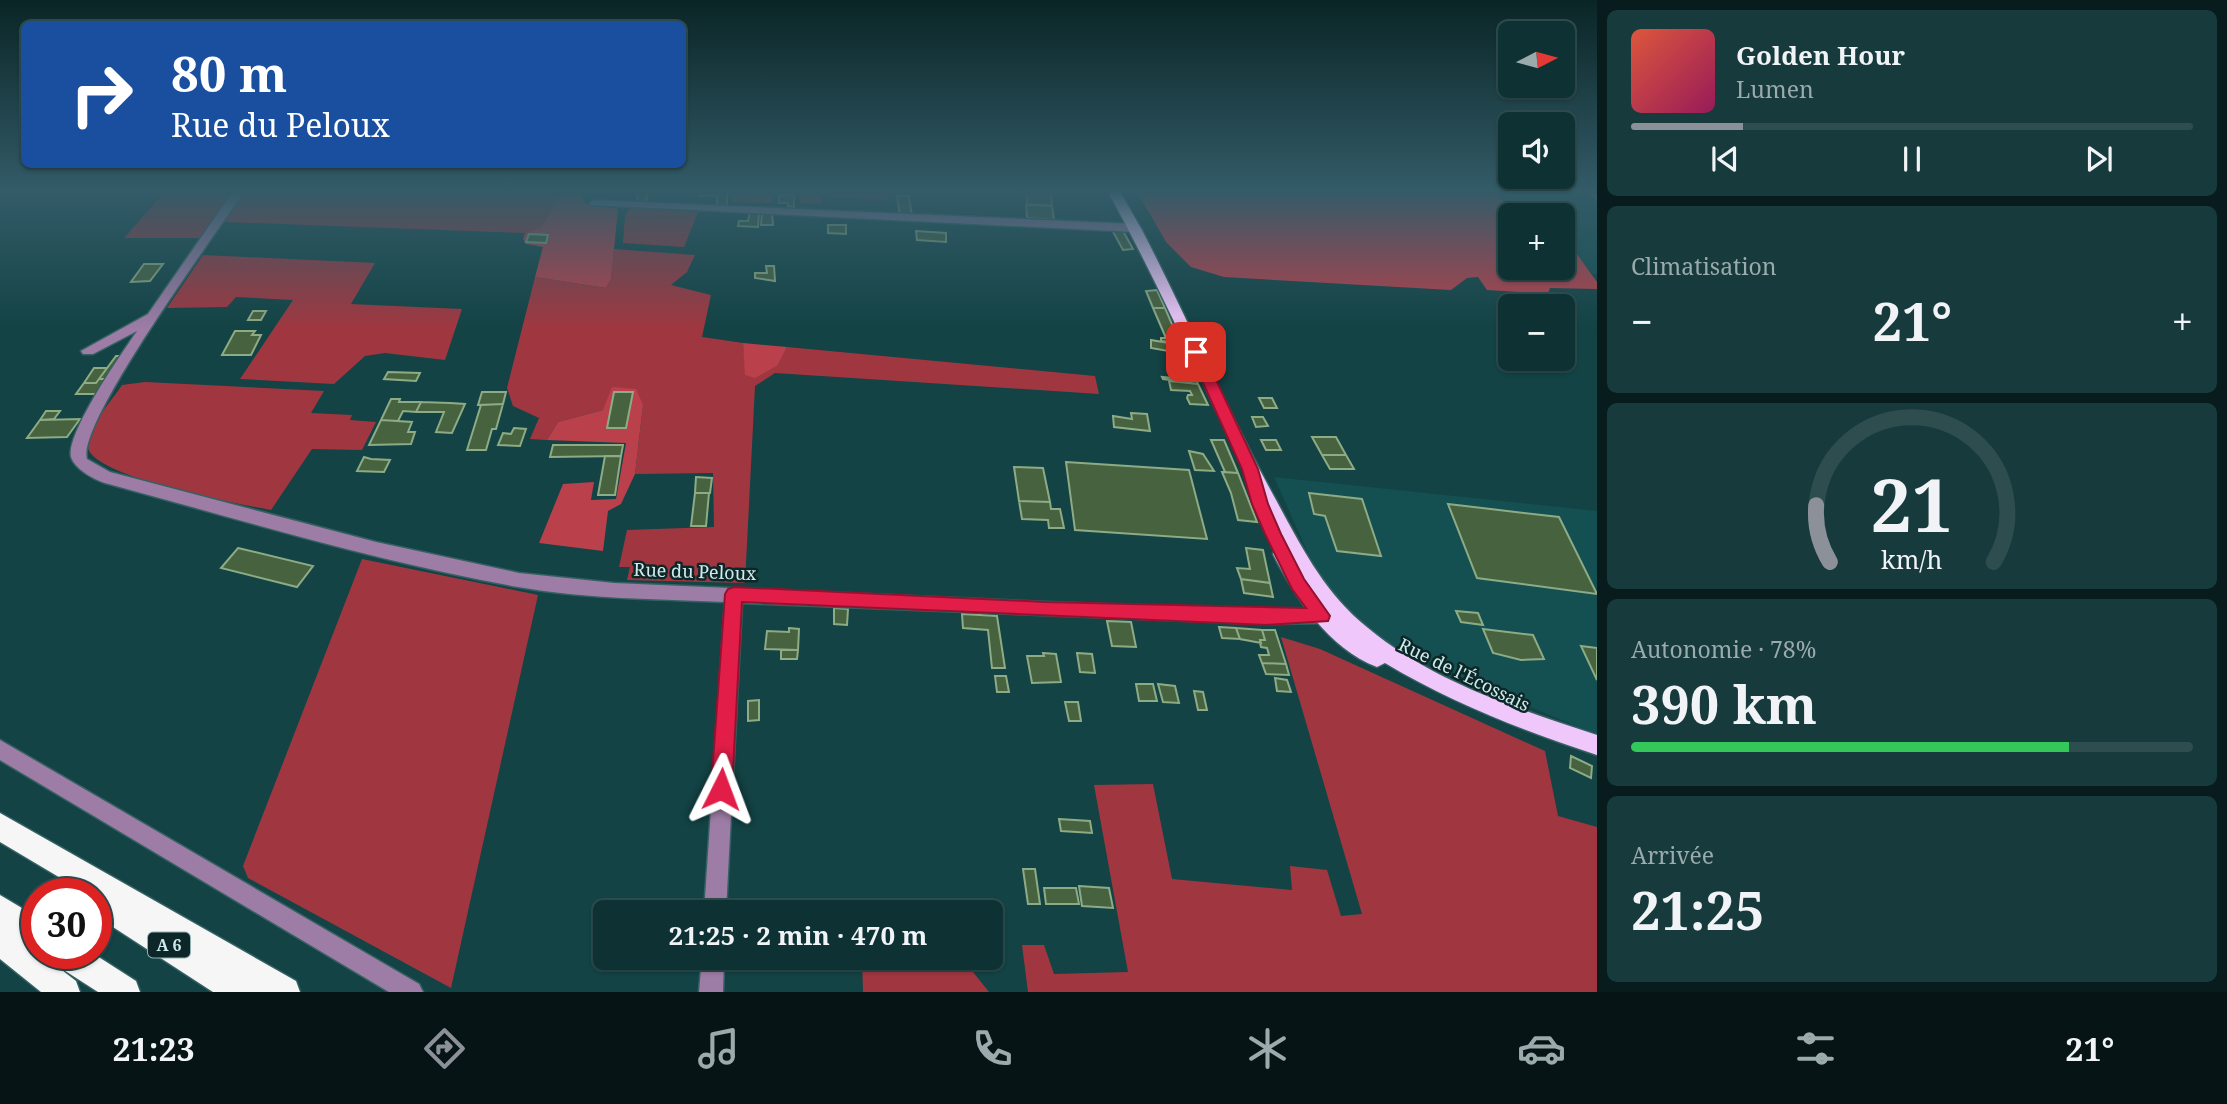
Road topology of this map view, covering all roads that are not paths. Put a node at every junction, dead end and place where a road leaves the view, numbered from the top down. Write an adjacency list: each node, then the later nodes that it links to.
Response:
1 (208, 236): 3 (street)
2 (1139, 236): 6 (main road)
3 (154, 316): 4 (street); 5 (street, Rue du Peloux)
4 (88, 351)
5 (734, 594): 6 (street, Rue du Peloux); 13 (street)
6 (1329, 614): 7 (main road, Rue de l'Écossais); 9 (main road, Rue de l'Écossais)
7 (1597, 745)
8 (0, 749): 24 (street)
9 (1597, 757)
10 (0, 827): 23 (highway)
11 (0, 837): 12 (highway)
12 (64, 878)
13 (716, 900)
14 (112, 909): 22 (highway, A 6)
15 (0, 910): 16 (highway)
16 (21, 924)
17 (0, 940): 20 (highway)
18 (90, 969): 21 (highway)
19 (712, 970): 25 (street)
20 (65, 992)
21 (125, 992)
22 (242, 992)
23 (285, 992)
24 (411, 992)
25 (711, 992)

